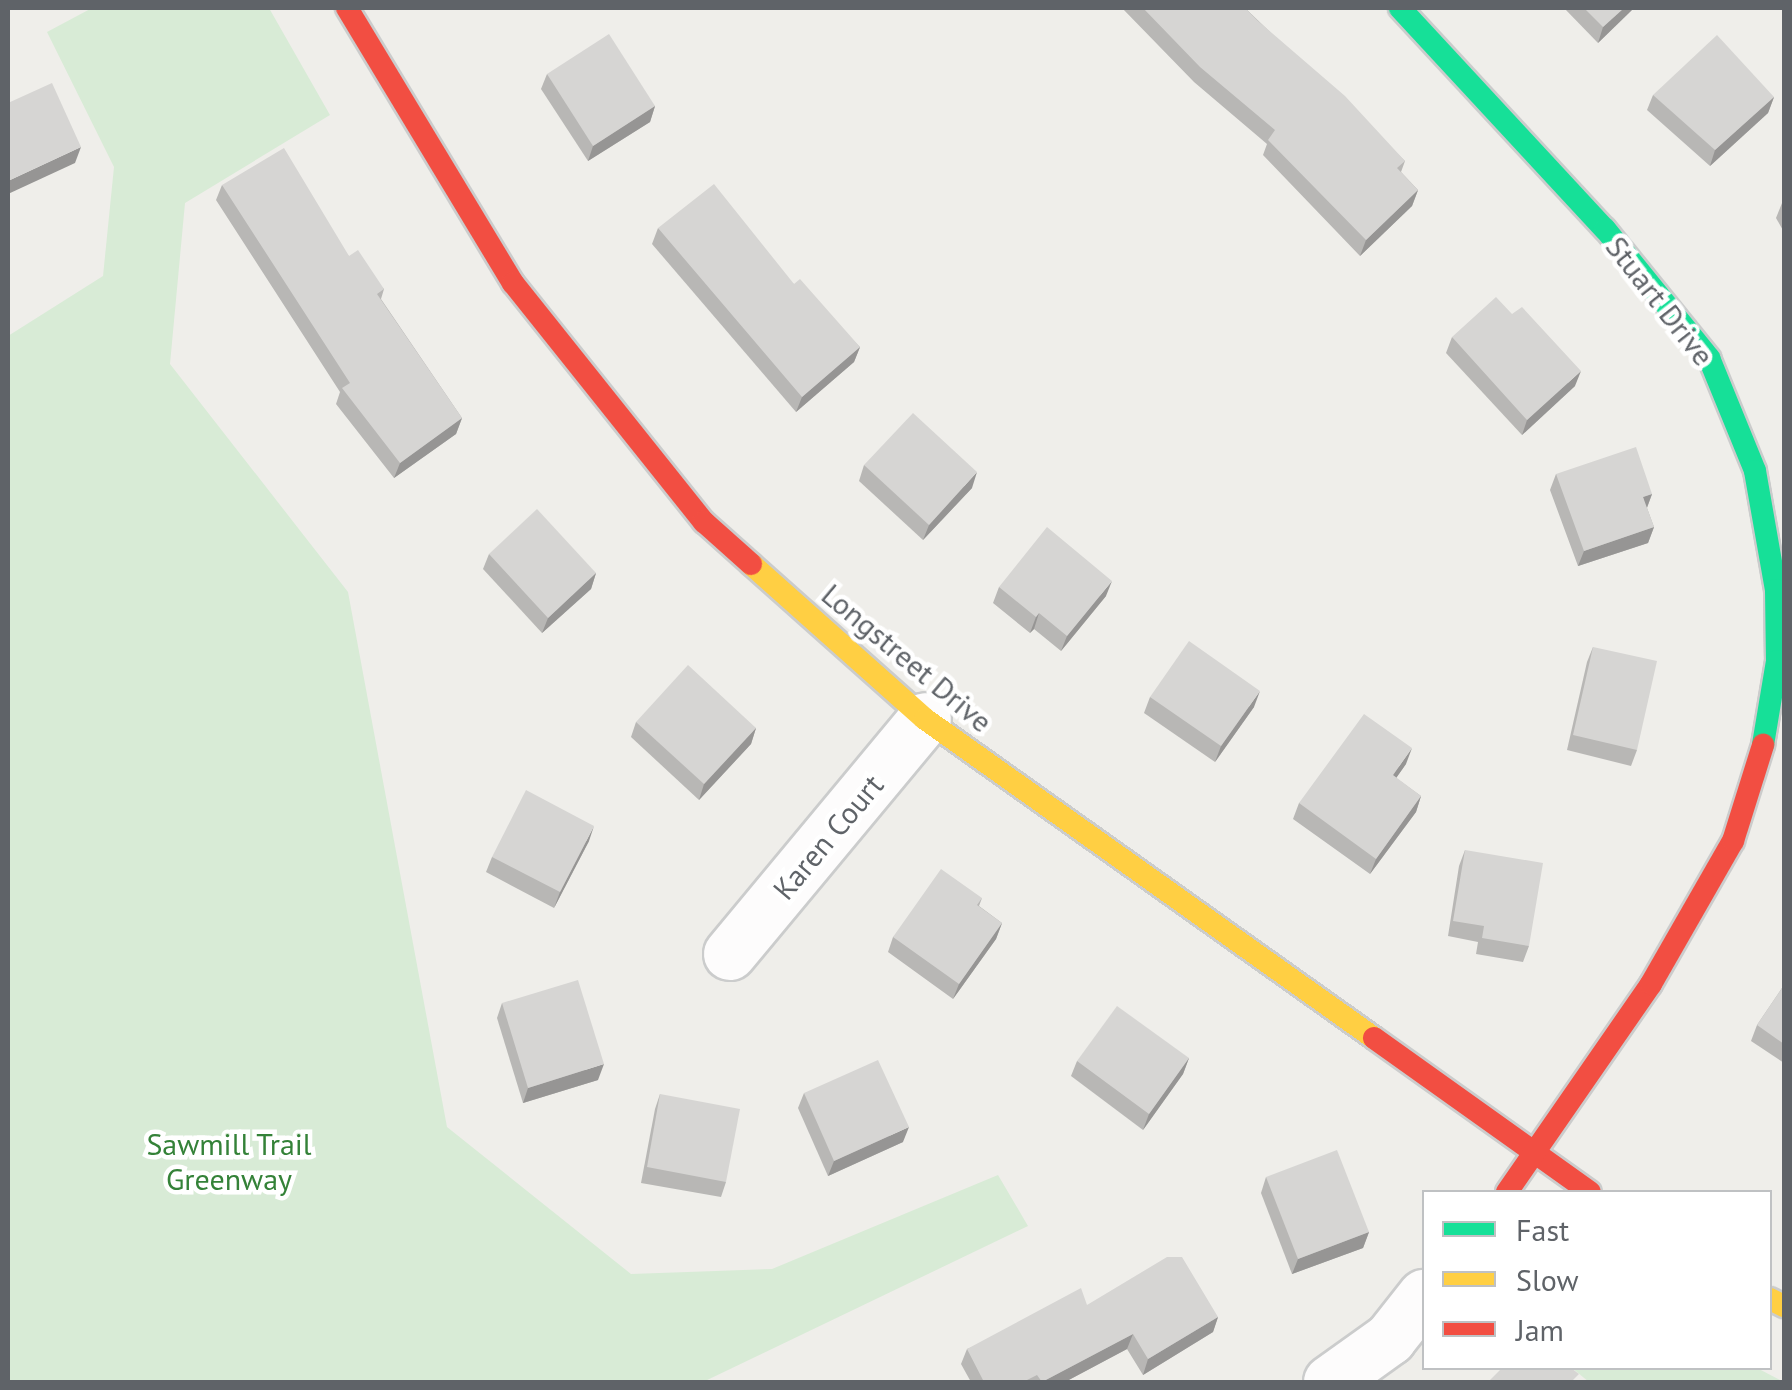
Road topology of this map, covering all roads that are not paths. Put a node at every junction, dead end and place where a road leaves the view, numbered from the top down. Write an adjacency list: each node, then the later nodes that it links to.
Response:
1 (347, 8): 3 (street, Longstreet Drive)
2 (1400, 8): 5 (street, Stuart Drive)
3 (925, 719): 4 (street, Karen Court); 5 (street, Longstreet Drive)
4 (730, 954)
5 (1531, 1154): 6 (street, Stuart Drive); 7 (street, Longstreet Drive)
6 (1507, 1190)
7 (1587, 1190)
8 (1422, 1299): 9 (street)
9 (1330, 1382)

